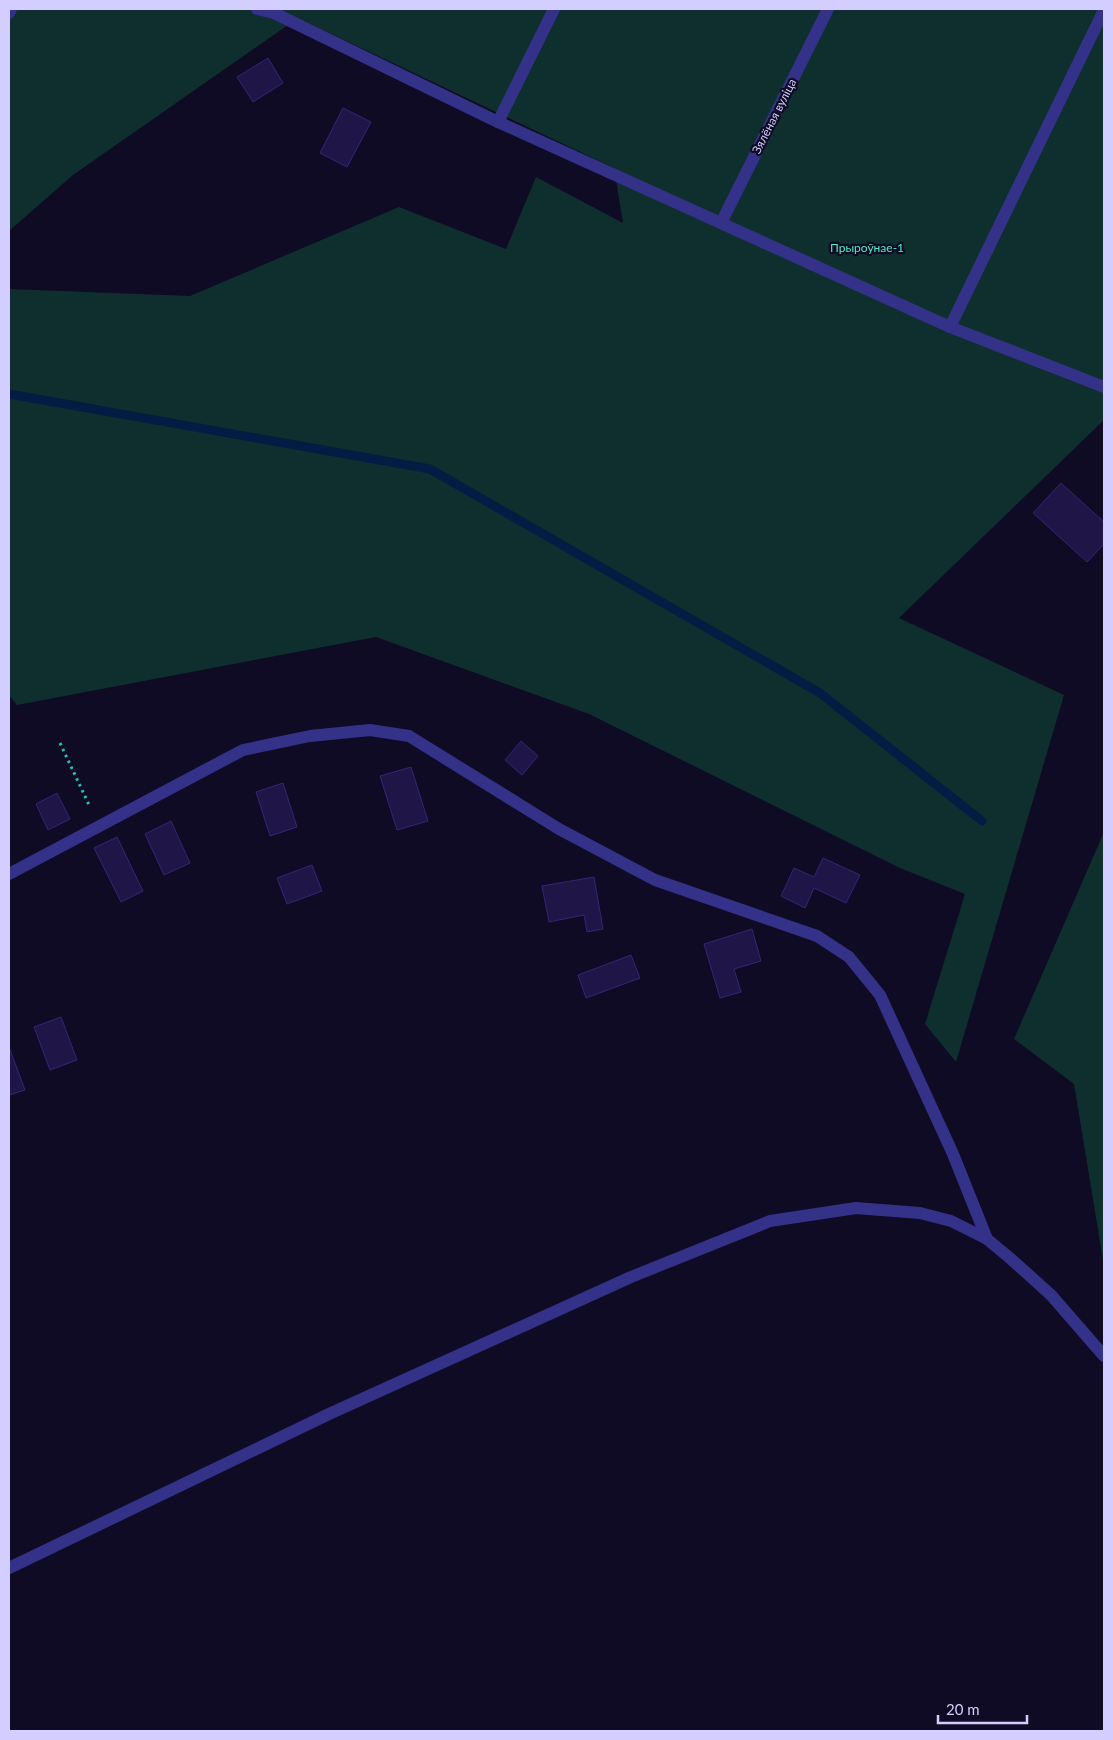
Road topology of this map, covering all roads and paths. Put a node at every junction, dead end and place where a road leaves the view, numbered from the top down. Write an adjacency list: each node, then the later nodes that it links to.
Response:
1 (11, 9): 7 (street)
2 (257, 9): 6 (street)
3 (554, 9): 8 (street)
4 (828, 9): 9 (street, Зялёная вуліца)
5 (1104, 10): 10 (street)
6 (275, 11): 8 (street)
7 (9, 13)
8 (498, 122): 9 (street)
9 (721, 224): 10 (street)
10 (950, 327): 11 (street)
11 (1104, 387)
12 (60, 743): 13 (path)
13 (99, 825): 14 (street); 15 (street)
14 (9, 874)
15 (987, 1239): 16 (street); 17 (street)
16 (1104, 1356)
17 (9, 1568)

